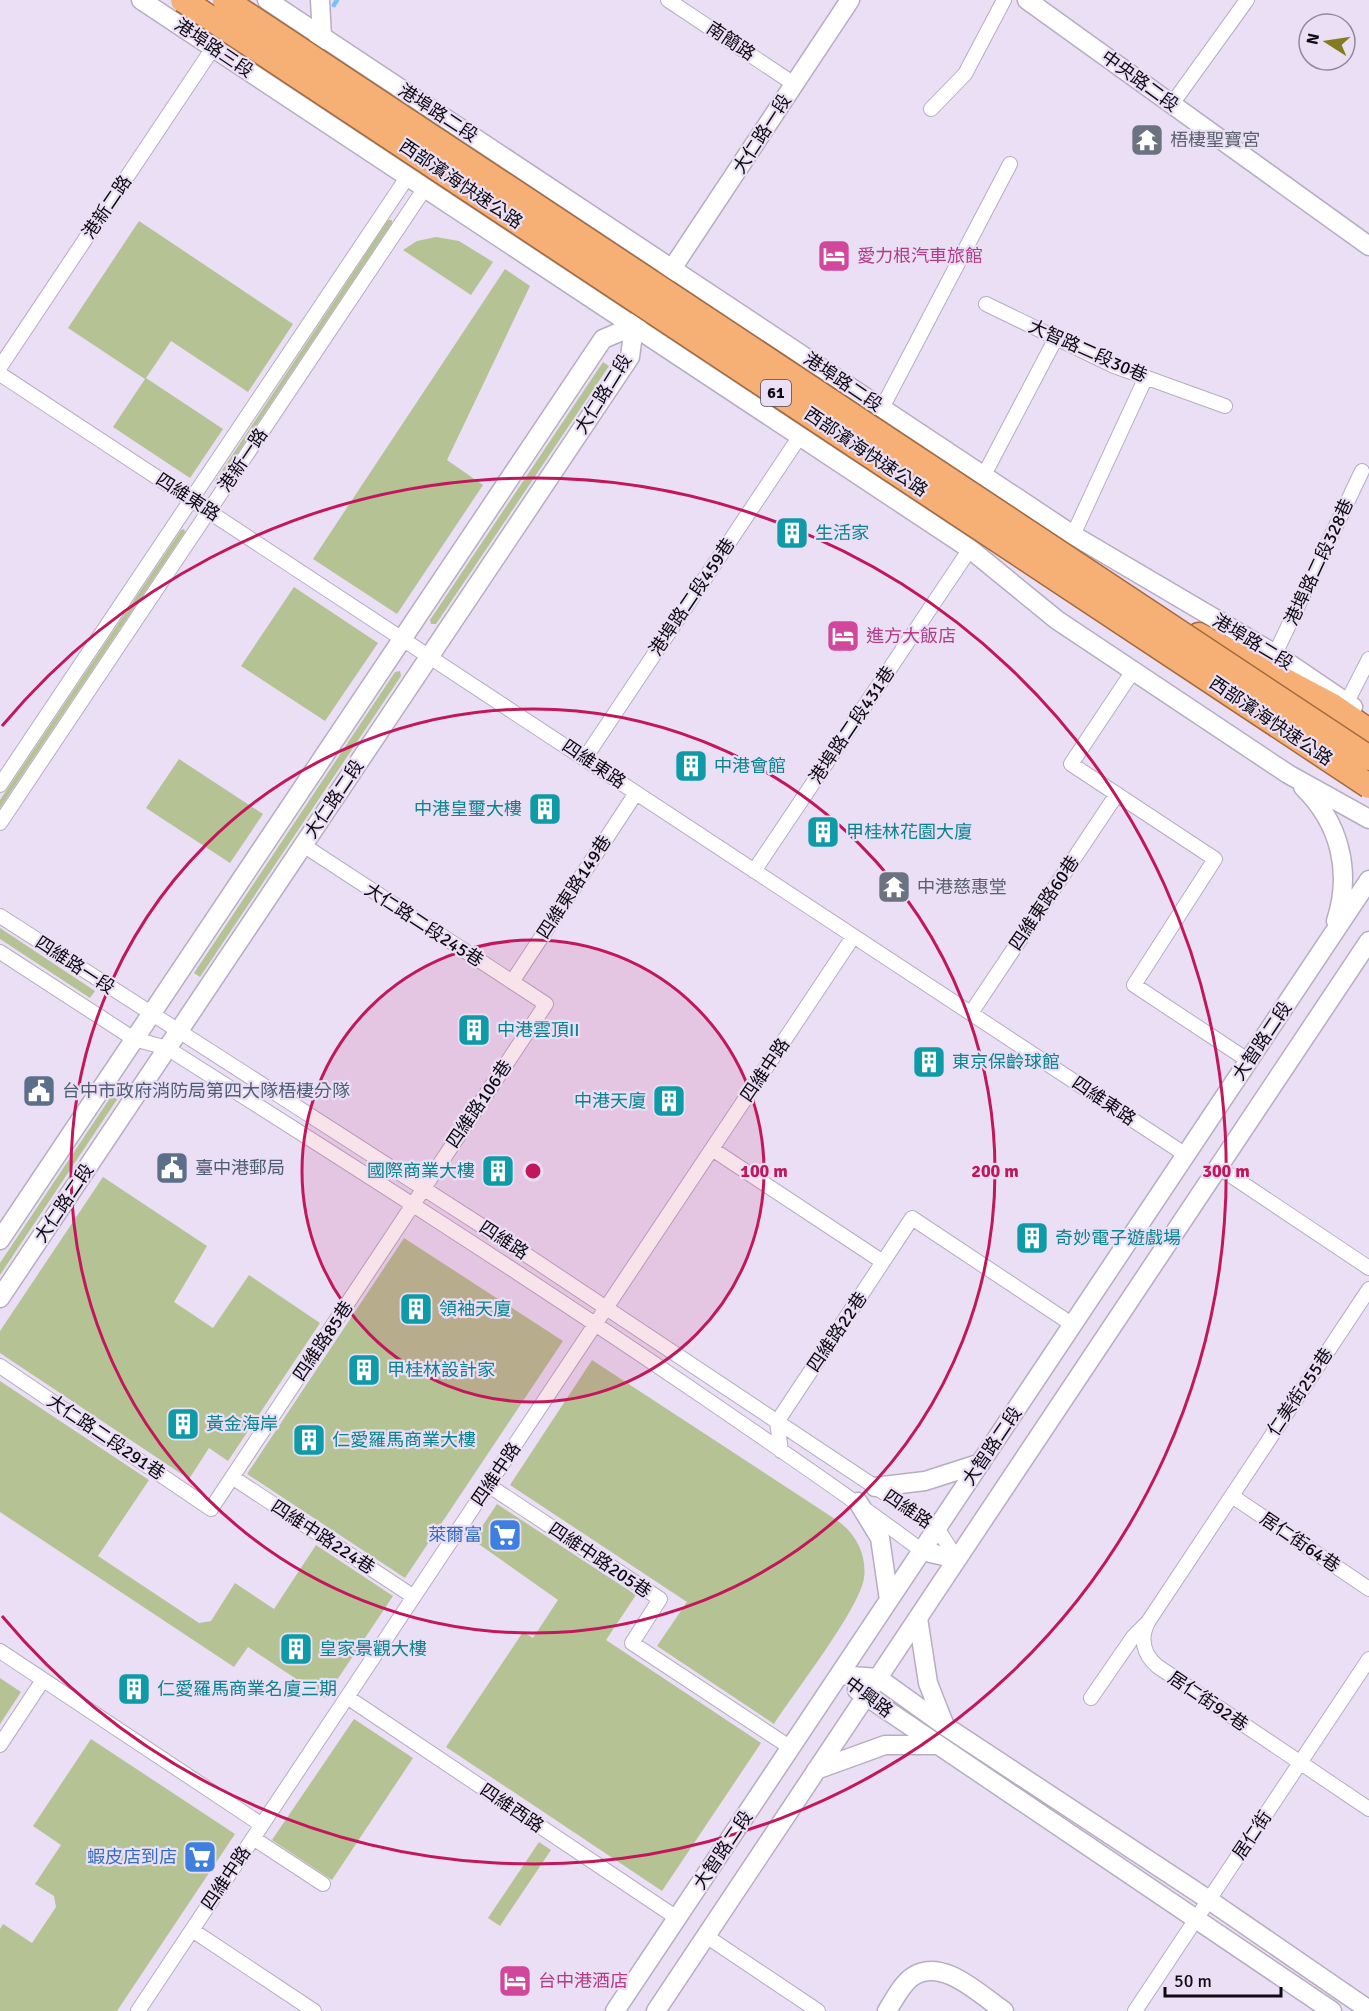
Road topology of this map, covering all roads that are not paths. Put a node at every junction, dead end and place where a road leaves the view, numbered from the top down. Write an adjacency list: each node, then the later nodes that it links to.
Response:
1 (141, 0): 12 (street, 港埠路三段)
2 (183, 0): 37 (highway, 西部濱海快速公路 / 61, bridge)
3 (225, 0): 37 (highway, 西部濱海快速公路 / 61, bridge)
4 (267, 0): 11 (street)
5 (320, 0): 11 (street)
6 (668, 0): 13 (street, 南簡路)
7 (850, 0): 13 (street, 大仁路一段)
8 (1004, 0): 16 (street)
9 (1027, 0): 15 (street, 中央路二段)
10 (1247, 0): 15 (street)
11 (322, 37): 14 (street); 21 (street, 港埠路二段)
12 (213, 48): 14 (street, 港埠路三段); 25 (street, 港新二路)
13 (794, 84): 21 (street, 大仁路一段)
14 (286, 96): 18 (street)
15 (1172, 104): 20 (street, 中央路二段)
16 (931, 109)
17 (1010, 164): 29 (street)
18 (408, 176): 19 (street); 33 (street, 港新一路)
19 (425, 188): 23 (street); 34 (street, 港新一路)
20 (1369, 246)
21 (674, 269): 23 (street, 大仁路一段); 29 (street, 港埠路二段)
22 (986, 304): 24 (street, 大智路二段30巷)
23 (634, 326): 30 (street); 38 (street, 大仁路二段); 40 (street, 大仁路二段)
24 (1056, 338): 27 (street, 大智路二段30巷); 32 (street)
25 (0, 367)
26 (0, 374): 33 (street, 四維東路)
27 (1146, 377): 28 (street, 大智路二段30巷); 35 (street)
28 (1225, 406)
29 (882, 408): 32 (street, 港埠路二段)
30 (800, 436): 36 (street); 47 (street, 港埠路二段459巷)
31 (1362, 471): 39 (street, 港埠路二段328巷)
32 (984, 475): 35 (street, 港埠路二段)
33 (191, 500): 34 (street, 四維東路); 50 (street, 港新一路)
34 (209, 511): 38 (street, 四維東路); 56 (street, 港新一路)
35 (1073, 535): 39 (street, 港埠路二段)
36 (972, 550): 42 (street); 54 (street); 58 (street, 港埠路二段431巷)
37 (1109, 599): 46 (highway, bridge); 48 (highway, 西部濱海快速公路 / 61, bridge); 51 (highway, 西部濱海快速公路 / 61, bridge)
38 (403, 638): 40 (street, 四維東路); 68 (street, 大仁路二段)
39 (1275, 654): 43 (street, 港埠路二段)
40 (430, 655): 47 (street, 四維東路); 57 (street, 大仁路二段)
41 (1369, 659): 43 (street)
42 (1133, 670): 49 (street); 53 (street)
43 (1347, 702): 44 (street); 45 (street, 港埠路二段)
44 (1369, 712)
45 (1369, 718)
46 (1369, 731)
47 (585, 758): 52 (street, 四維東路)
48 (1369, 758)
49 (1288, 774): 55 (street); 62 (street)
50 (0, 785)
51 (1369, 787)
52 (636, 793): 58 (street, 四維東路); 65 (street, 四維東路149巷)
53 (1117, 794): 67 (street, 四維東路60巷); 71 (street)
54 (1369, 796)
55 (1369, 819)
56 (0, 823)
57 (303, 845): 65 (street, 大仁路二段245巷); 70 (street, 大仁路二段)
58 (754, 871): 61 (street, 四維東路)
59 (1369, 880): 62 (street, 大智路二段)
60 (0, 916): 68 (street, 四維路一段)
61 (853, 937): 67 (street, 四維東路); 72 (street, 四維中路)
62 (1331, 937): 71 (street, 大智路二段)
63 (1366, 947): 74 (street, 大智路二段)
64 (0, 952): 69 (street, 四維路一段)
65 (512, 982): 66 (street, 大仁路二段245巷)
66 (546, 1004): 75 (street, 四維路106巷)
67 (971, 1012): 73 (street, 四維東路)
68 (151, 1014): 69 (street, 大仁路二段); 70 (street, 四維路)
69 (134, 1040): 70 (street, 四維路); 77 (street, 大仁路二段)
70 (173, 1040): 75 (street, 四維路); 76 (street, 四維路); 81 (street, 大仁路二段)
71 (1249, 1061): 73 (street, 大智路二段)
72 (712, 1149): 78 (street); 82 (street, 四維中路)
73 (1186, 1155): 84 (street, 大智路二段)
74 (1218, 1167): 79 (street); 97 (street, 大智路二段)
75 (422, 1189): 76 (street, 四維路106巷); 82 (street, 四維路)
76 (414, 1204): 83 (street, 四維路); 89 (street, 四維路85巷)
77 (0, 1240)
78 (883, 1262): 84 (street, 四維路22巷); 86 (street, 四維路22巷)
79 (1369, 1268)
80 (1369, 1289): 92 (street, 仁美街255巷)
81 (0, 1298)
82 (607, 1308): 83 (street, 四維中路); 86 (street, 四維路)
83 (597, 1324): 87 (street, 四維路); 90 (street, 四維中路)
84 (1073, 1325): 88 (street, 大智路二段)
85 (0, 1366): 94 (street, 大仁路二段291巷)
86 (777, 1422): 87 (street); 91 (street, 四維路)
87 (781, 1451): 93 (street, 四維路)
88 (981, 1463): 91 (street); 95 (street, 大智路二段)
89 (232, 1477): 94 (street, 四維路85巷); 99 (street, 四維中路224巷)
90 (488, 1485): 99 (street, 四維中路); 114 (street, 四維中路205巷)
91 (875, 1487): 95 (street, 四維路)
92 (1232, 1496): 98 (street, 居仁街64巷); 102 (street)
93 (858, 1502): 96 (street, 四維路); 100 (street)
94 (211, 1509)
95 (938, 1528): 96 (street, 大智路二段); 97 (street, 四維路)
96 (922, 1551): 97 (street, 四維路); 100 (street, 大智路二段)
97 (957, 1559): 101 (street, 大智路二段)
98 (1369, 1589)
99 (414, 1597): 108 (street, 四維中路)
100 (889, 1600): 105 (street, 大智路二段)
101 (918, 1618): 106 (street, 大智路二段); 111 (street)
102 (1148, 1622): 110 (street); 115 (street, 居仁街92巷)
103 (0, 1650): 107 (street)
104 (1369, 1659): 115 (street, 居仁街)
105 (839, 1675): 106 (street, 中興路); 109 (street, 中興路); 114 (street, 大智路二段)
106 (878, 1678): 109 (street, 大智路二段); 111 (street, 中興路)
107 (43, 1680): 112 (street); 118 (street)
108 (347, 1697): 118 (street, 四維中路); 122 (street, 四維西路)
109 (865, 1697): 113 (street, 中興路); 116 (street, 大智路二段)
110 (1091, 1698)
111 (945, 1726): 121 (street, 中興路)
112 (0, 1745)
113 (938, 1746): 116 (street); 123 (street, 中興路)
114 (791, 1748): 122 (street, 大智路二段)
115 (1300, 1763): 117 (street, 居仁街92巷); 121 (street, 居仁街)
116 (816, 1770): 125 (street, 大智路二段)
117 (1369, 1809)
118 (262, 1825): 119 (street, 四維中路)
119 (253, 1838): 120 (street); 124 (street, 四維中路)
120 (322, 1884)
121 (1209, 1900): 123 (street, 居仁街); 126 (street, 中興路)
122 (677, 1918): 129 (street, 大智路二段)
123 (1197, 1920): 134 (street, 居仁街); 135 (street, 中興路)
124 (192, 1930): 127 (street, 四維中路); 128 (street)
125 (706, 1936): 130 (street, 大智路二段); 131 (street)
126 (1369, 2010)
127 (138, 2011)
128 (314, 2011)
129 (615, 2011)
130 (656, 2011)
131 (818, 2011)
132 (887, 2011): 133 (street)
133 (1004, 2011)
134 (1135, 2011)
135 (1332, 2011)

